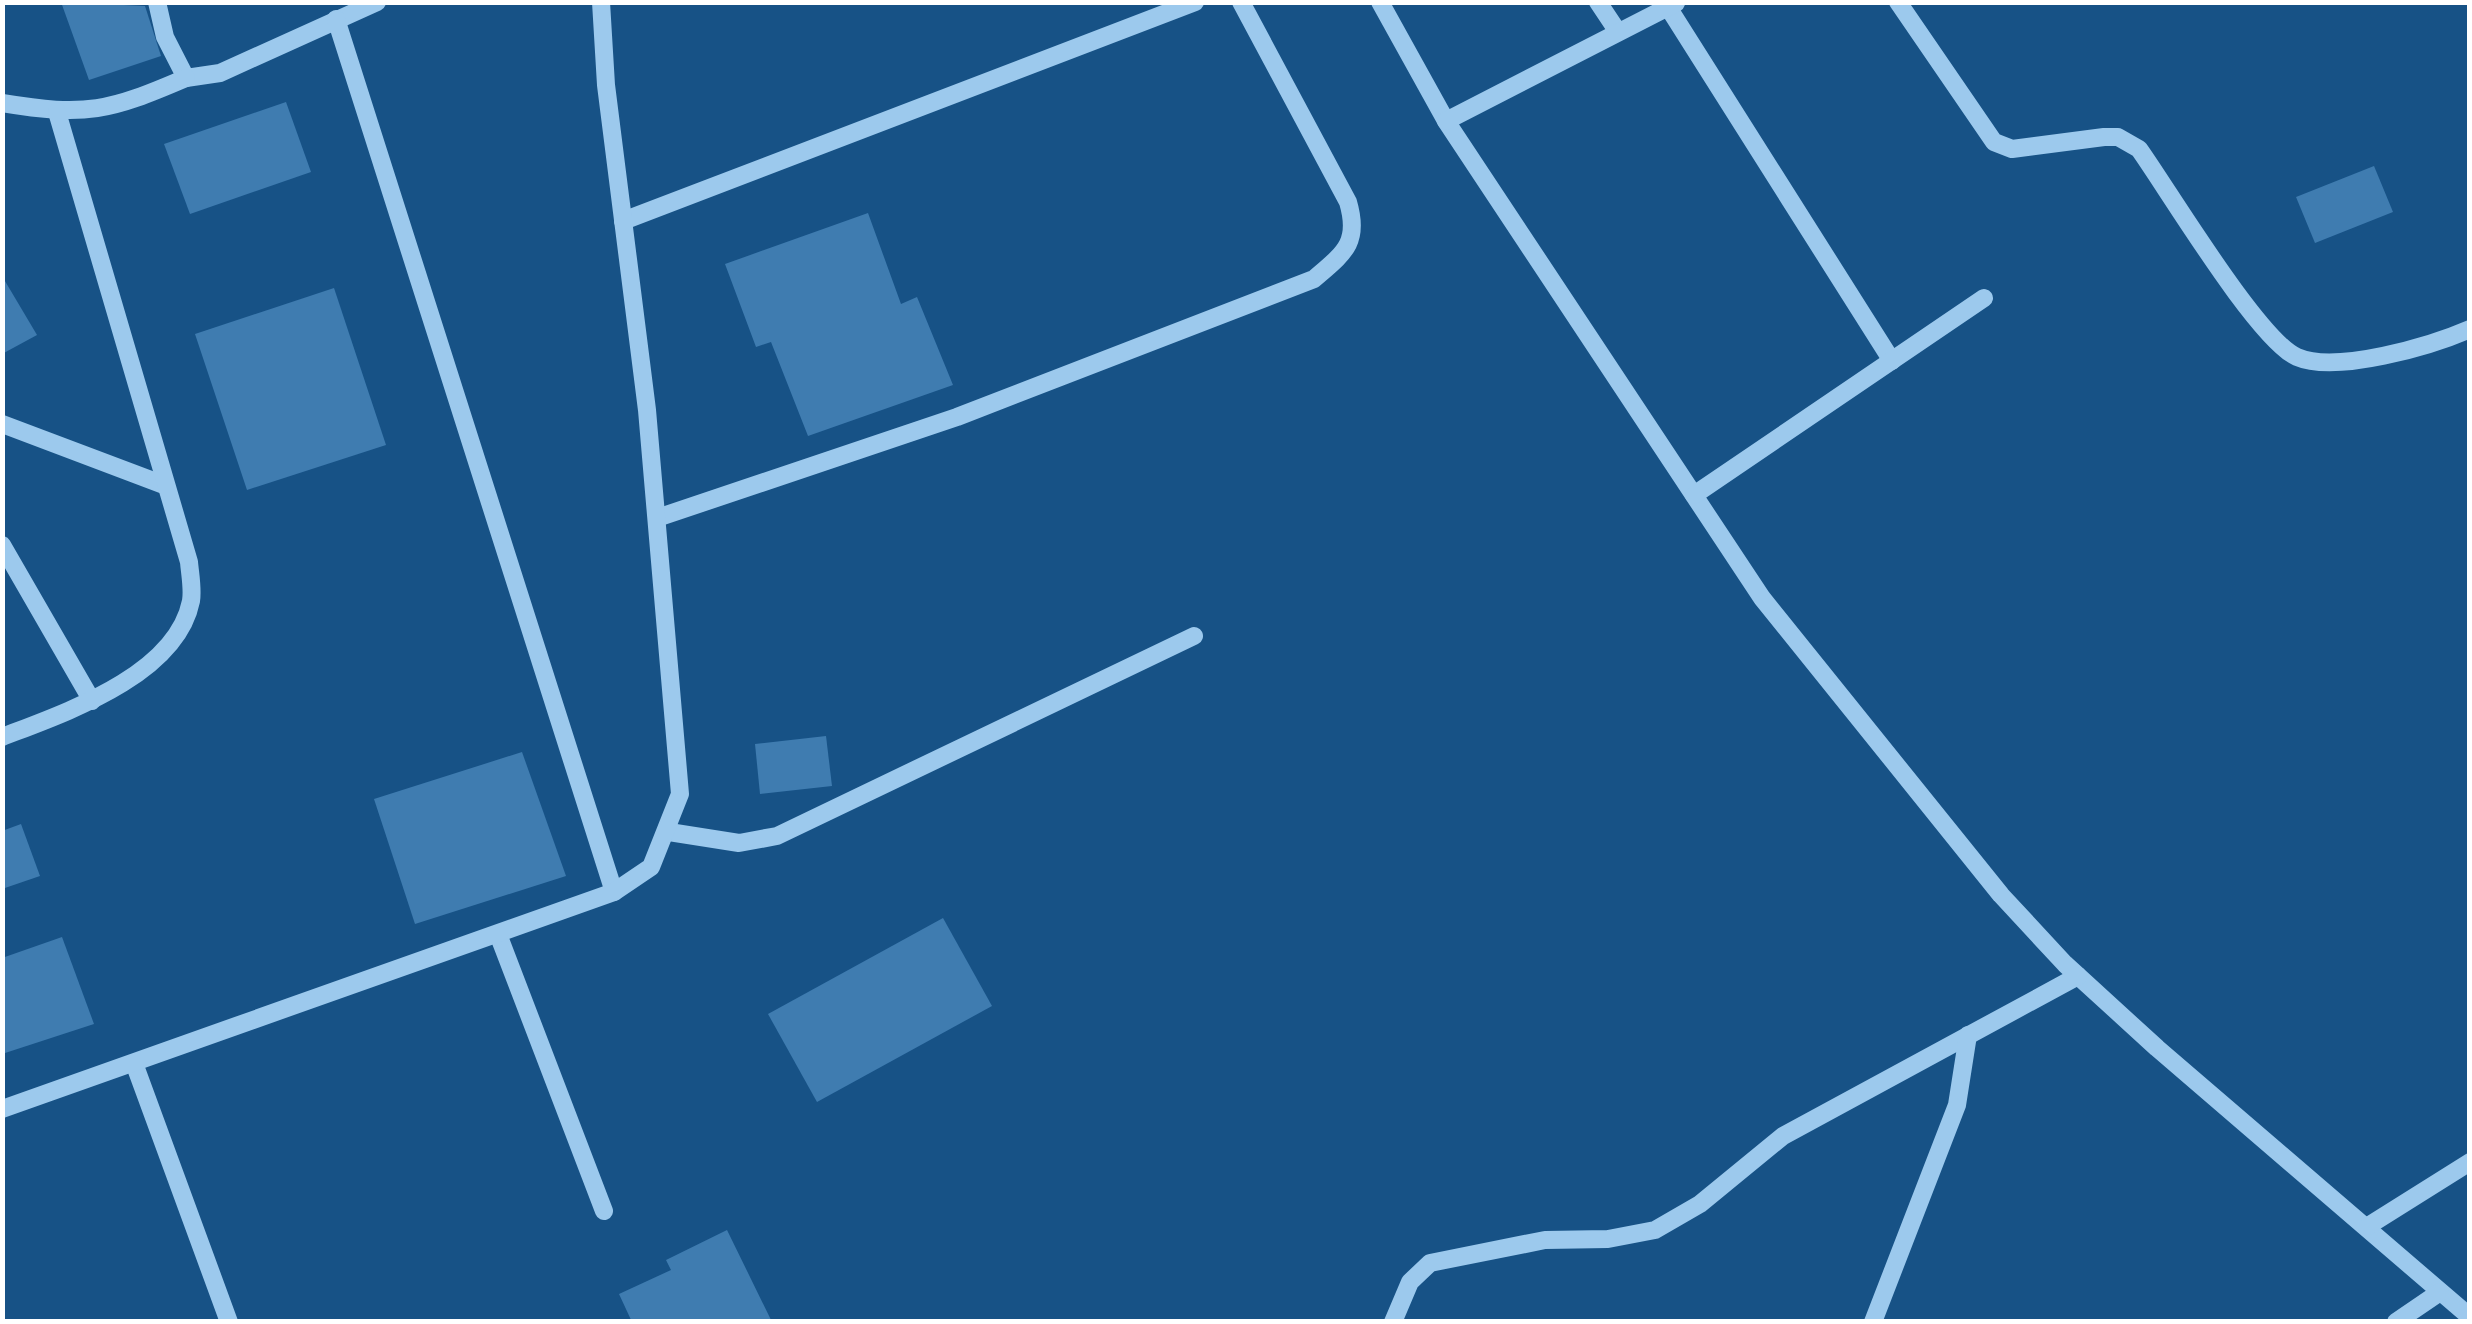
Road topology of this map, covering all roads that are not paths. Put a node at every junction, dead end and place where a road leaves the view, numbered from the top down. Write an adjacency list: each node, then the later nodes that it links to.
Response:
1 (157, 2): 12 (street)
2 (377, 2): 10 (street)
3 (601, 2): 16 (street)
4 (1194, 2): 16 (street)
5 (1241, 2): 23 (street)
6 (1380, 2): 15 (street)
7 (1598, 2): 11 (street)
8 (1898, 2): 18 (street)
9 (1672, 5): 11 (street); 19 (street)
10 (336, 20): 12 (street); 29 (street)
11 (1618, 32): 15 (street)
12 (186, 78): 14 (street)
13 (2, 103): 14 (street)
14 (57, 112): 21 (street)
15 (1446, 121): 22 (street)
16 (623, 222): 23 (street)
17 (1984, 298): 19 (street)
18 (2470, 328)
19 (1892, 361): 22 (street)
20 (2, 424): 21 (street)
21 (164, 485): 26 (street)
22 (1694, 495): 31 (street)
23 (657, 518): 28 (street)
24 (2, 545): 26 (street)
25 (1194, 636): 28 (street)
26 (92, 701): 27 (street)
27 (2, 737)
28 (669, 832): 29 (street)
29 (614, 892): 30 (street)
30 (498, 934): 33 (street); 36 (street)
31 (2078, 976): 32 (street); 37 (street)
32 (1968, 1035): 41 (street); 42 (street)
33 (134, 1063): 34 (street); 40 (street)
34 (2, 1110)
35 (2470, 1162): 37 (street)
36 (604, 1212)
37 (2368, 1226): 38 (street)
38 (2440, 1292): 39 (street); 43 (street)
39 (2470, 1318)
40 (229, 1322)
41 (1393, 1322)
42 (1872, 1322)
43 (2396, 1322)

